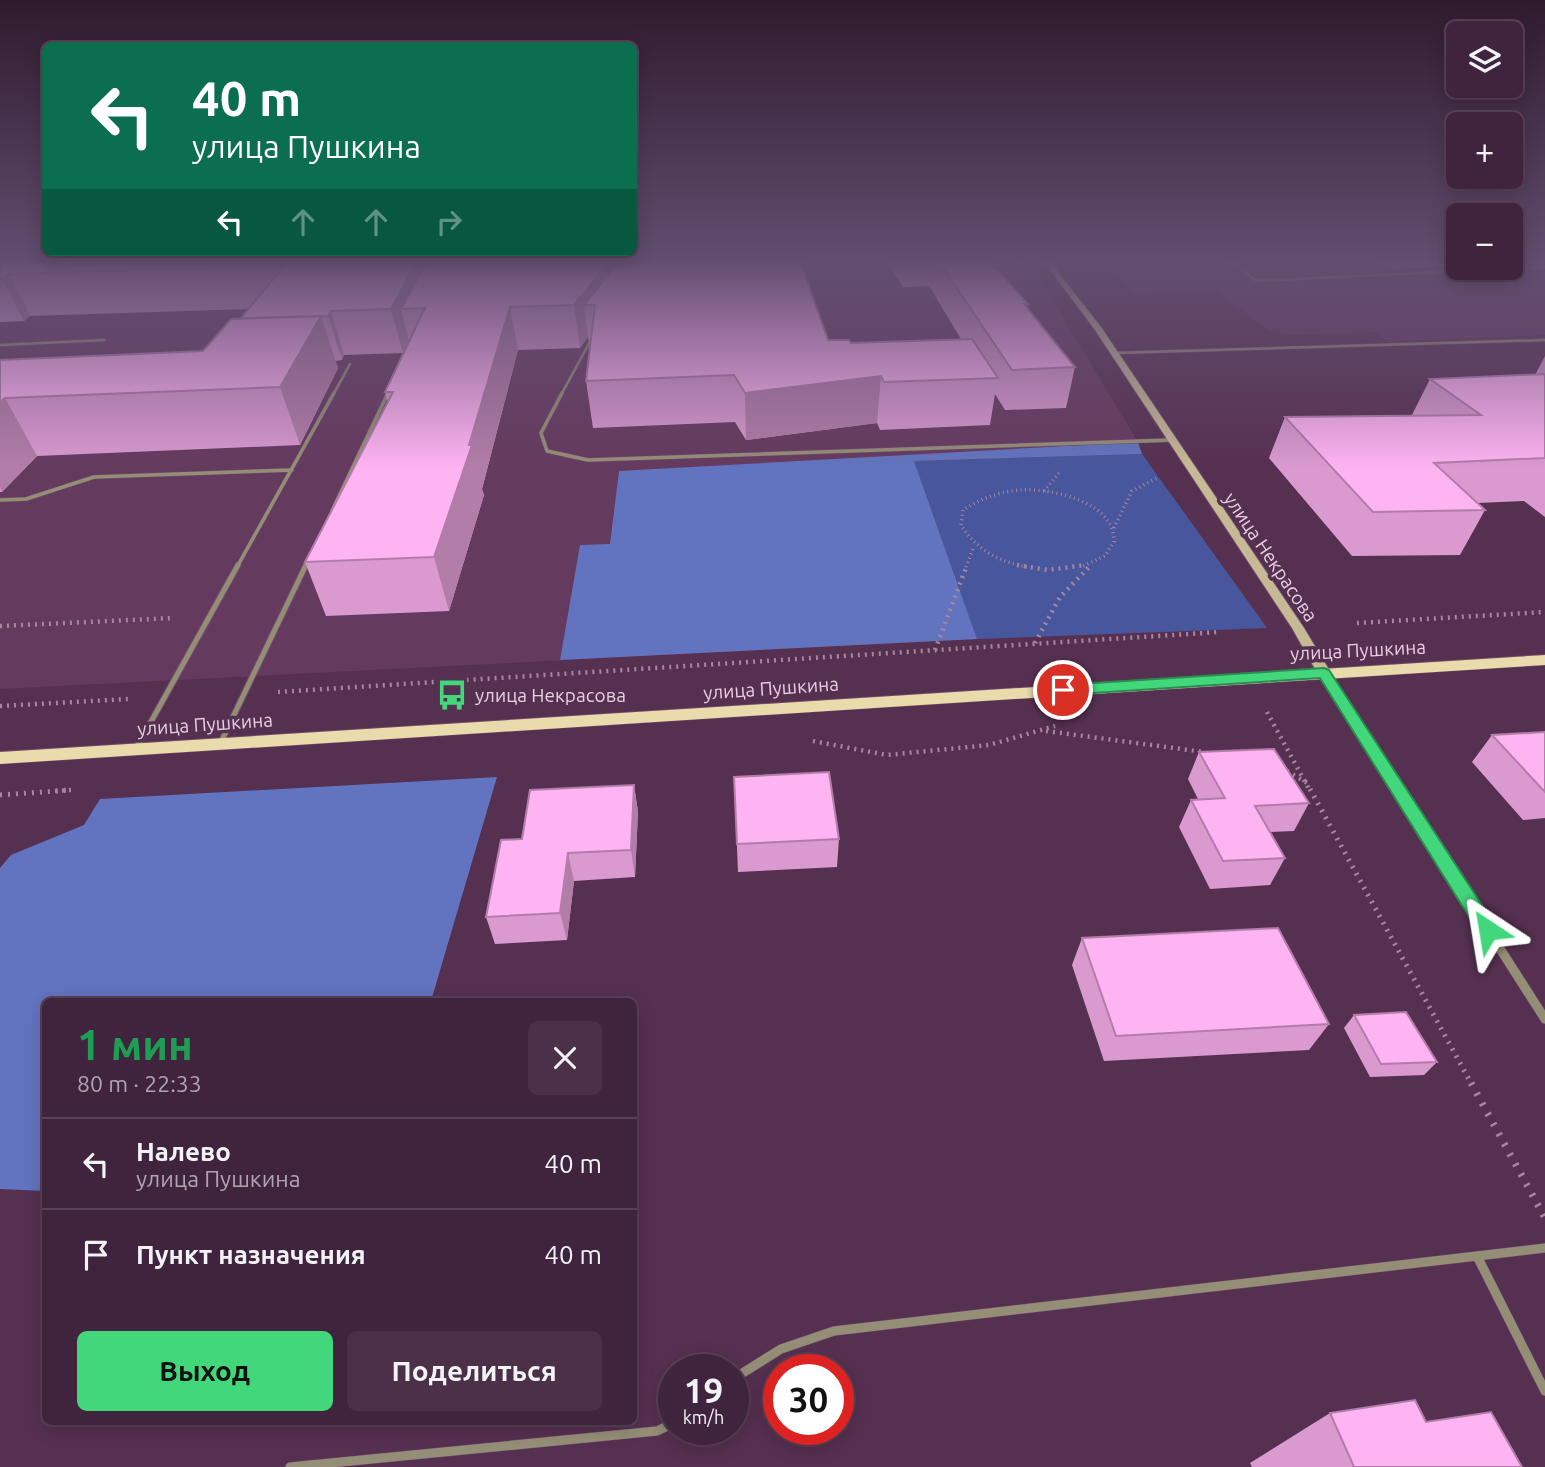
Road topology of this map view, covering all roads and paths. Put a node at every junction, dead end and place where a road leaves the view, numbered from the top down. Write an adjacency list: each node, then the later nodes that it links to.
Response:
1 (597, 331): 9 (lane)
2 (1098, 331): 6 (main road, улица Некрасова)
3 (106, 340): 5 (lane)
4 (1545, 340): 6 (lane)
5 (0, 345)
6 (1114, 353): 9 (main road, улица Некрасова)
7 (337, 365): 10 (lane)
8 (395, 379): 13 (lane)
9 (1172, 440): 26 (main road, улица Некрасова)
10 (292, 470): 12 (lane); 19 (lane)
11 (1169, 472): 14 (path)
12 (0, 500)
13 (329, 517)
14 (1114, 529): 15 (path); 17 (path)
15 (974, 546): 17 (path); 24 (path)
16 (311, 555): 27 (lane)
17 (1092, 564): 23 (path)
18 (1545, 612): 20 (path)
19 (210, 617): 21 (path); 28 (lane)
20 (1357, 624)
21 (0, 626)
22 (1220, 632): 23 (path)
23 (1034, 644): 24 (path)
24 (935, 650): 27 (path)
25 (1545, 660): 26 (main road, улица Пушкина)
26 (1324, 673): 36 (main road, улица Пушкина); 44 (street, улица Некрасова)
27 (244, 694): 36 (lane)
28 (166, 697): 29 (path); 37 (lane)
29 (0, 706)
30 (1280, 711): 31 (path)
31 (1268, 712): 32 (path); 41 (path)
32 (1254, 713)
33 (1065, 723): 34 (path)
34 (1042, 730): 35 (path); 38 (path)
35 (806, 740)
36 (220, 744): 37 (main road, улица Пушкина)
37 (135, 750): 39 (main road, улица Пушкина)
38 (1218, 754)
39 (0, 758)
40 (1282, 767): 41 (path)
41 (1310, 785): 45 (path)
42 (85, 789): 43 (path)
43 (0, 795)
44 (1545, 1019)
45 (1545, 1218)
46 (1545, 1248): 47 (lane)
47 (1477, 1256): 48 (lane); 49 (lane)
48 (749, 1369)
49 (1545, 1391)
50 (658, 1431): 51 (lane)
51 (290, 1467)

